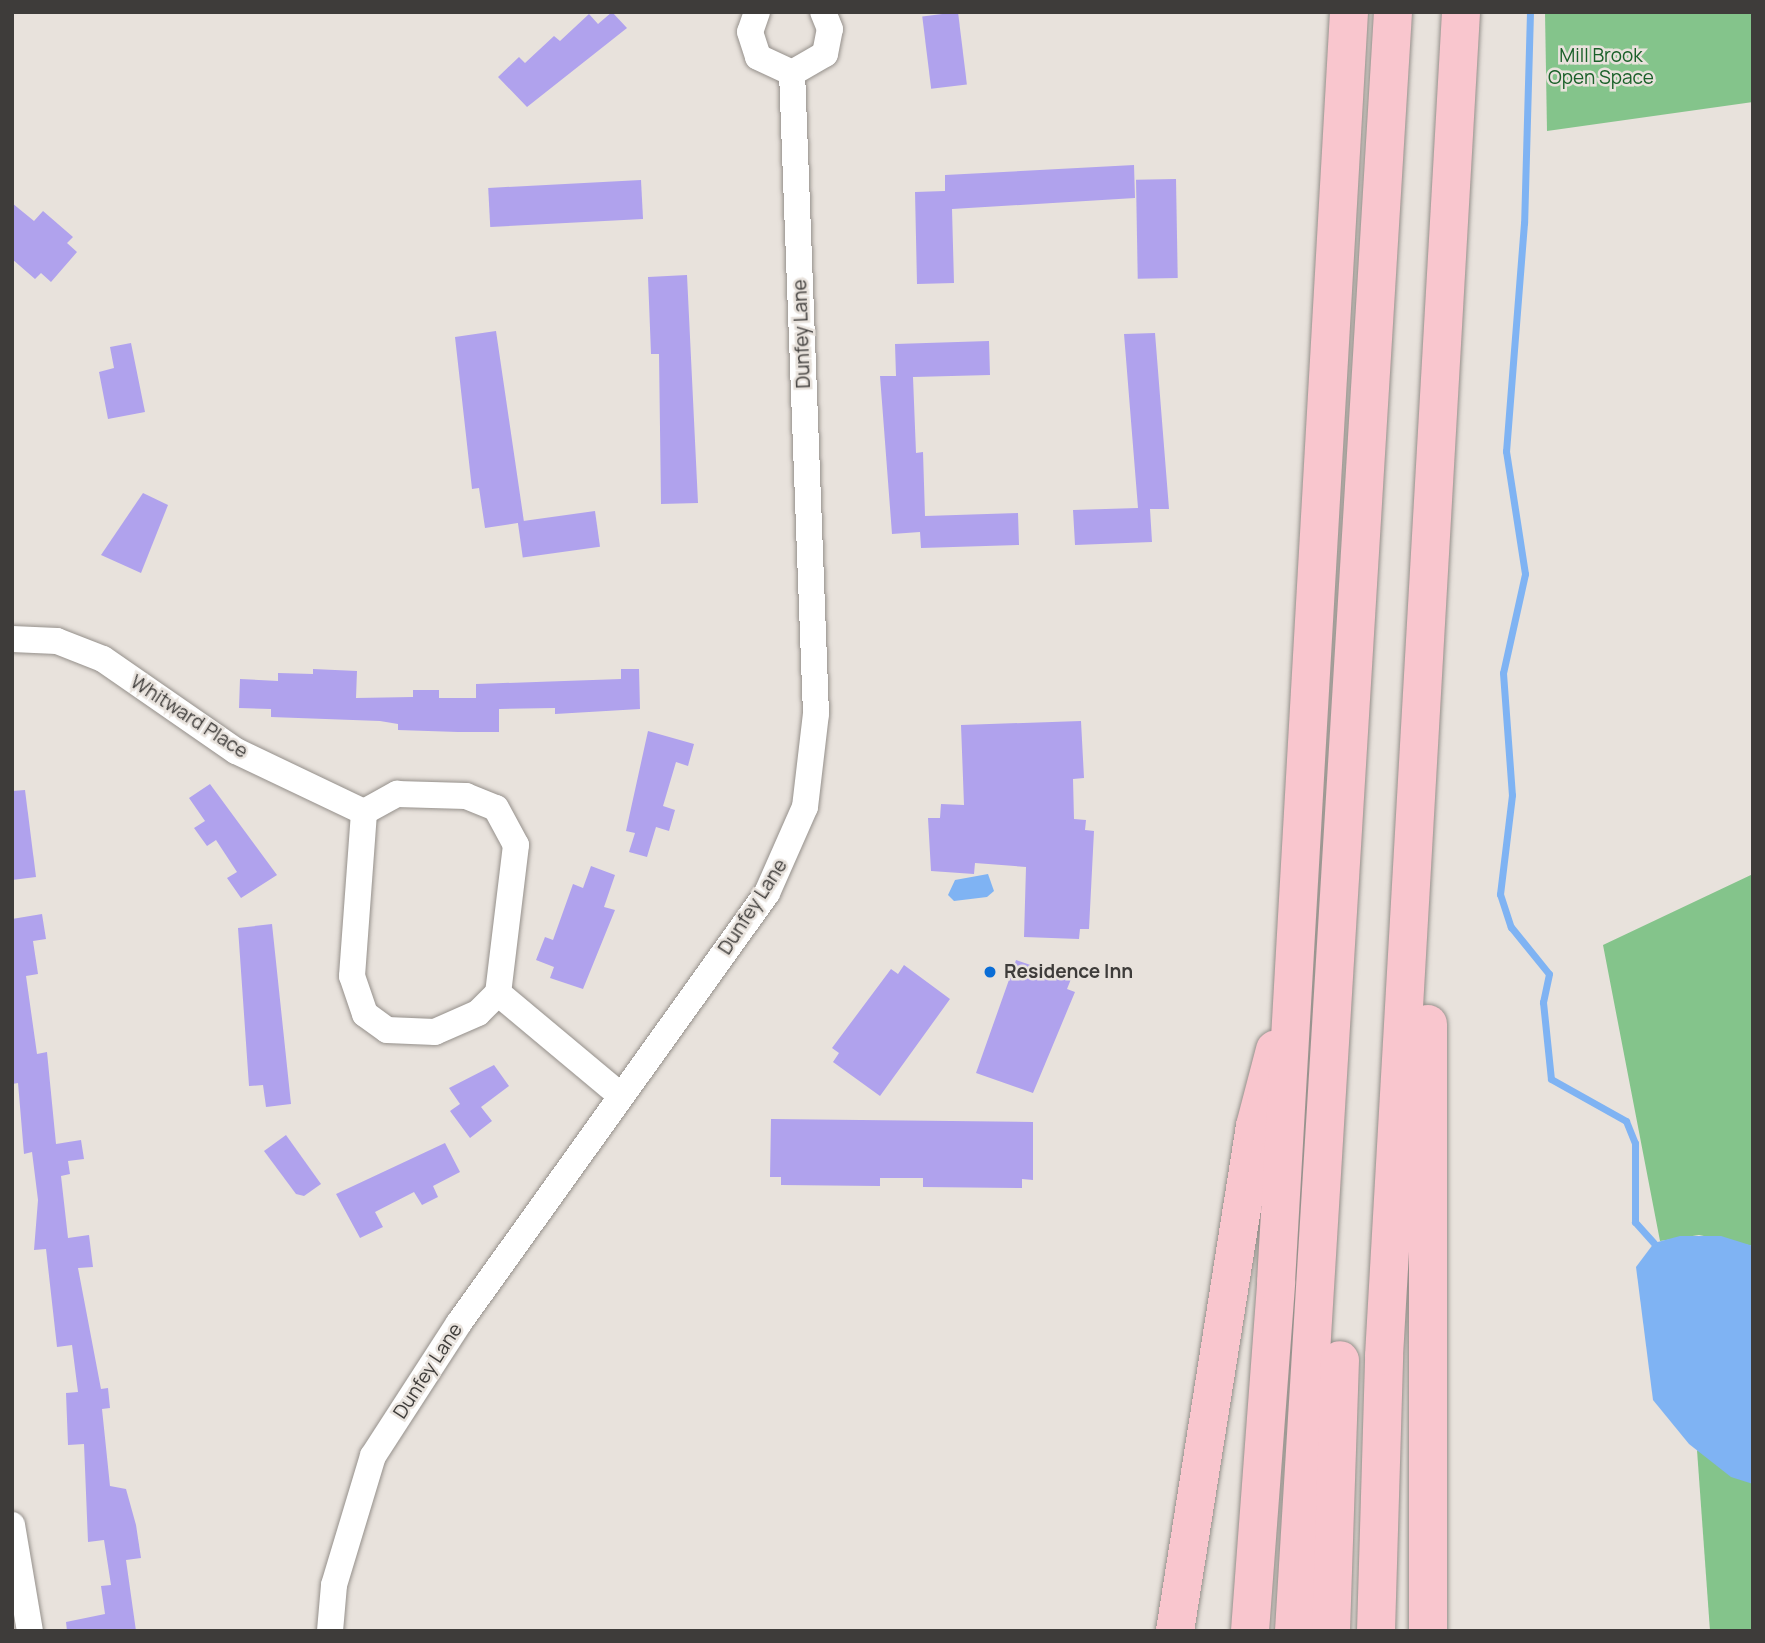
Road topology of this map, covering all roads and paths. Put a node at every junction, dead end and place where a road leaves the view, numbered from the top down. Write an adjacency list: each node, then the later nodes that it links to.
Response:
1 (757, 12): 7 (street)
2 (823, 12): 7 (street)
3 (1349, 12): 12 (highway)
4 (1392, 12): 19 (highway)
5 (1417, 12): 20 (highway)
6 (1461, 12): 10 (highway)
7 (792, 73): 13 (street, Dunfey Lane)
8 (12, 639): 9 (street, Whitward Place)
9 (364, 812): 11 (street); 11 (street)
10 (1410, 911): 21 (highway); 22 (highway)
11 (498, 993): 13 (street)
12 (1292, 1006): 17 (highway); 18 (highway)
13 (621, 1096): 16 (street, Dunfey Lane)
14 (12, 1525): 15 (street)
15 (30, 1631)
16 (330, 1631)
17 (1175, 1631)
18 (1250, 1631)
19 (1294, 1631)
20 (1331, 1631)
21 (1376, 1631)
22 (1428, 1631)

